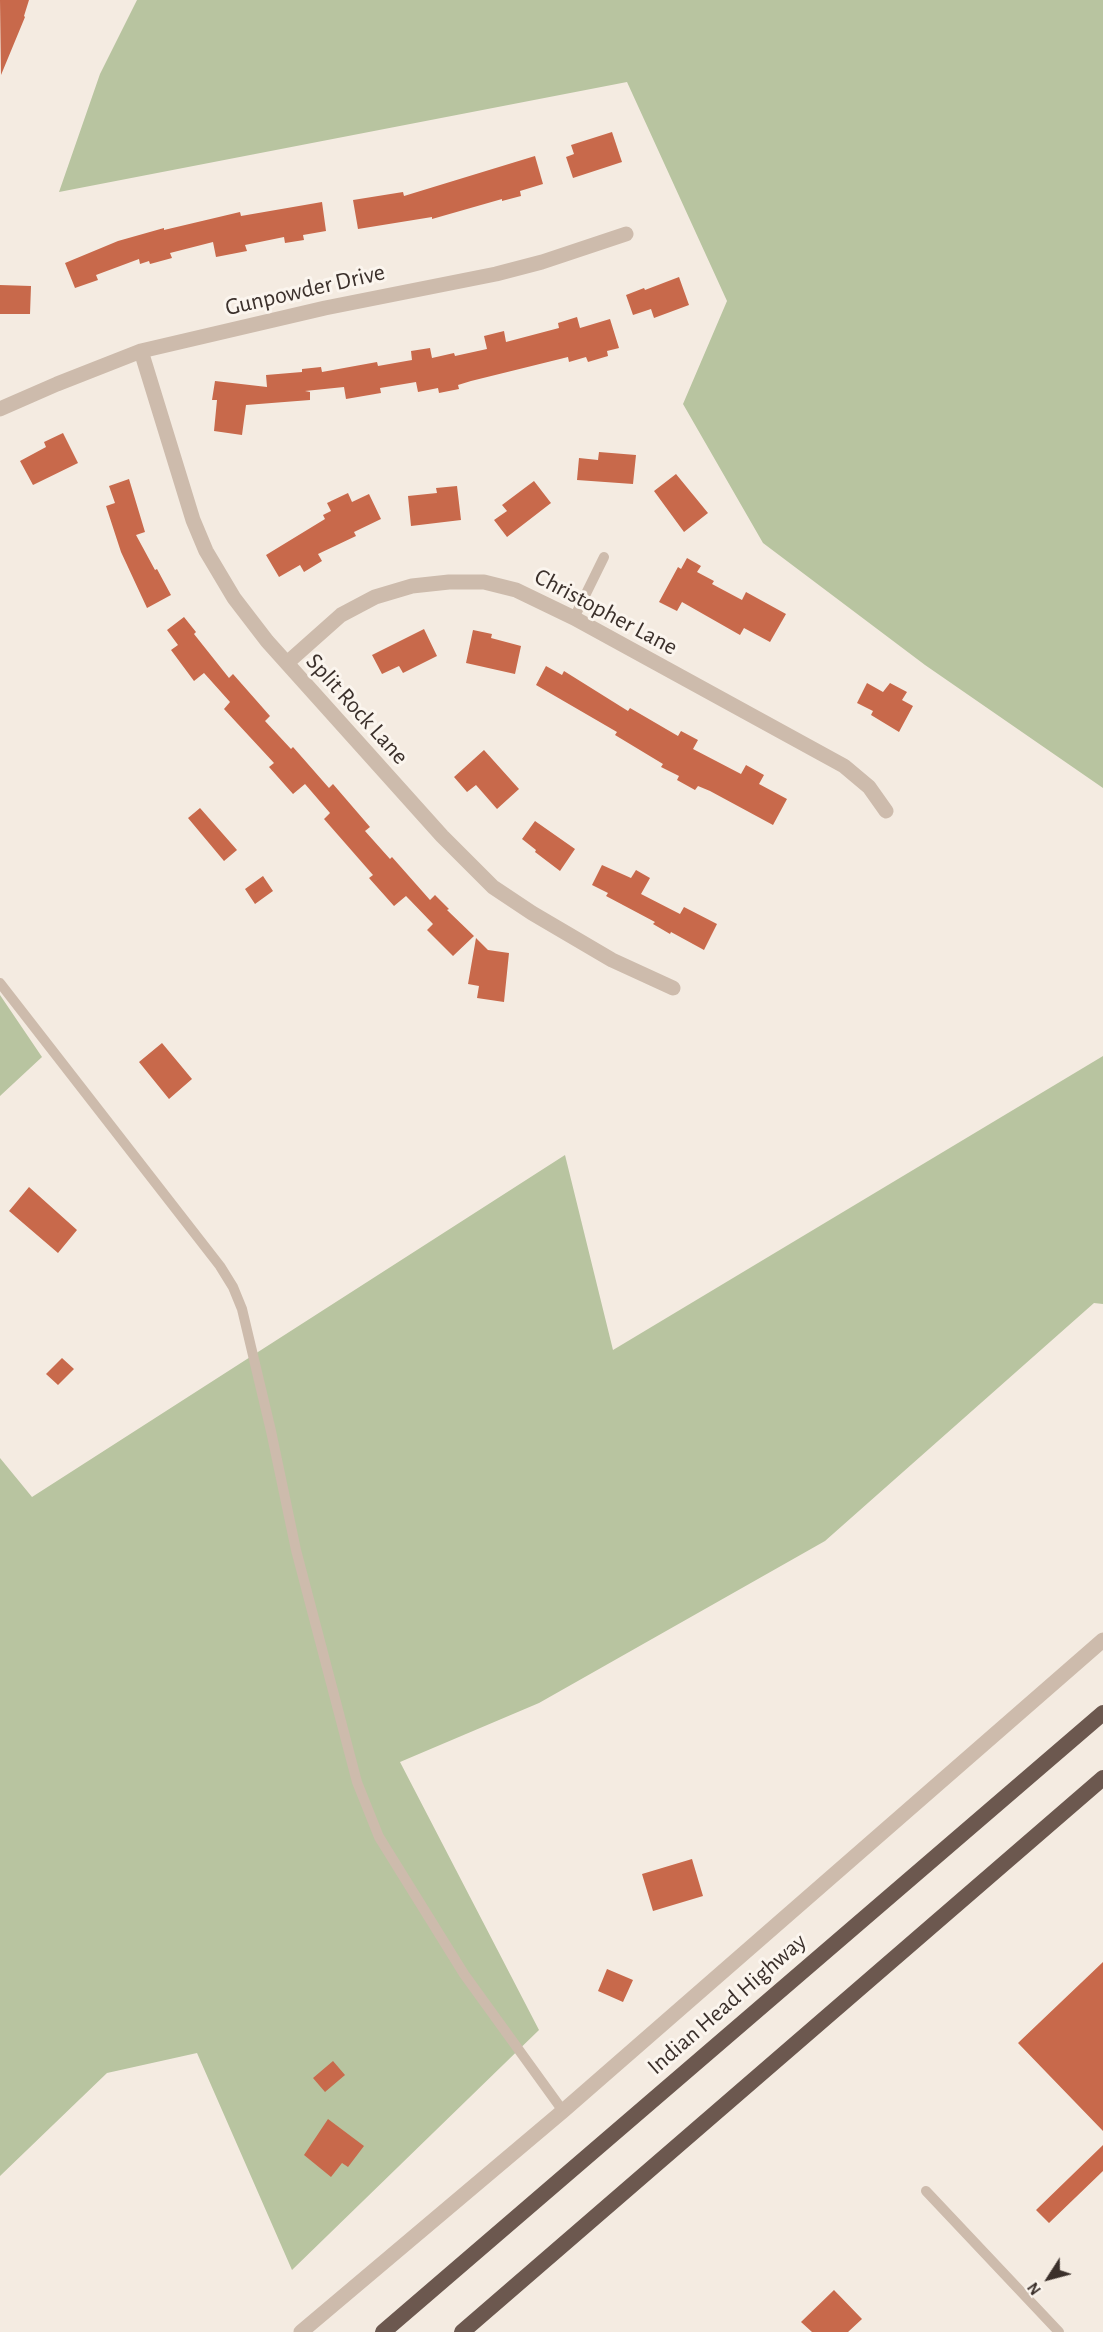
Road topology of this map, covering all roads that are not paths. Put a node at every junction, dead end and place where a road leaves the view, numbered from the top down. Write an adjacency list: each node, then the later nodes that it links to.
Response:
1 (626, 234): 2 (street, Gunpowder Drive)
2 (141, 351): 3 (street, Gunpowder Drive); 6 (street, Split Rock Lane)
3 (0, 409)
4 (604, 557): 5 (lane)
5 (574, 618): 6 (street, Christopher Lane); 7 (street, Christopher Lane)
6 (287, 663): 9 (street, Split Rock Lane)
7 (886, 811)
8 (0, 983): 13 (lane)
9 (673, 988)
10 (1103, 1640): 13 (street)
11 (1103, 1713): 16 (highway, Indian Head Highway)
12 (1103, 1778): 17 (highway)
13 (563, 2111): 15 (street)
14 (926, 2191): 18 (lane)
15 (301, 2332)
16 (383, 2332)
17 (462, 2332)
18 (1059, 2332)

